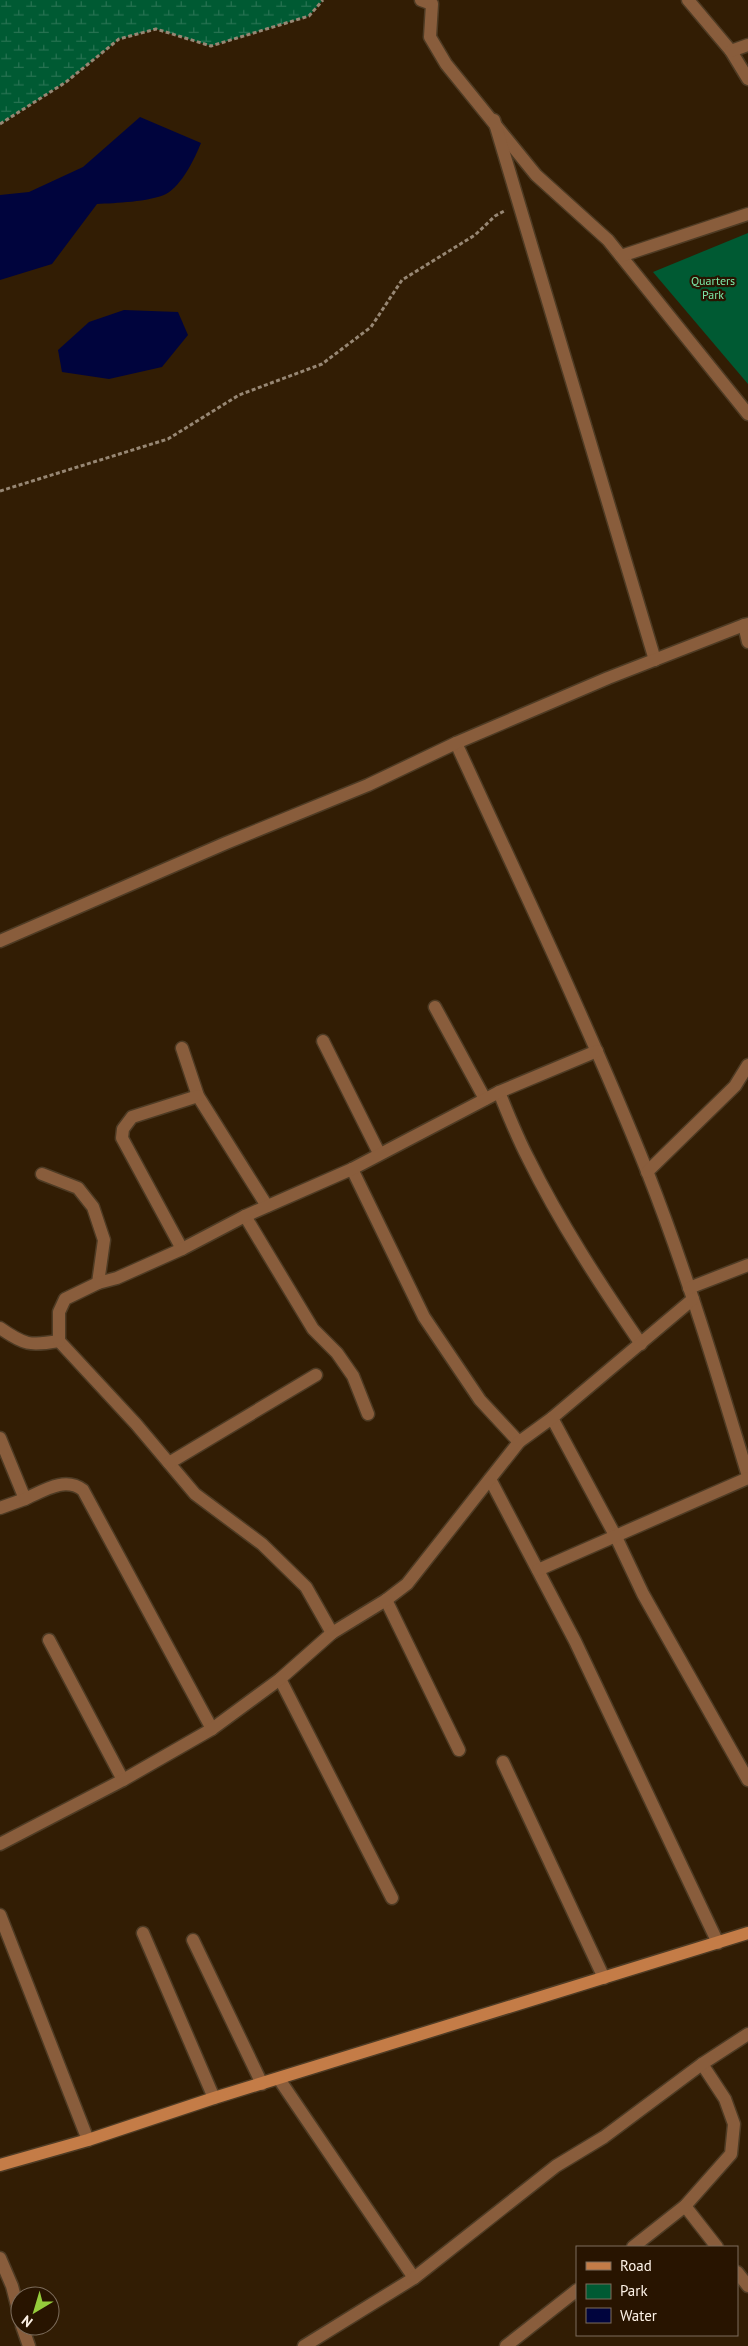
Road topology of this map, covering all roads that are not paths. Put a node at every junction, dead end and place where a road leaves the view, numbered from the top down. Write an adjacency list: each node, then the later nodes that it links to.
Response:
1 (688, 0): 4 (street)
2 (429, 1): 6 (street)
3 (748, 45): 4 (street)
4 (732, 51): 5 (street)
5 (748, 79)
6 (494, 120): 8 (street); 12 (street)
7 (748, 214): 8 (street)
8 (621, 256): 9 (street)
9 (748, 414)
10 (746, 624): 11 (street); 12 (street)
11 (748, 642)
12 (655, 660): 13 (street)
13 (456, 743): 14 (street); 18 (street)
14 (0, 941)
15 (435, 1007): 22 (street)
16 (323, 1041): 23 (street)
17 (182, 1048): 21 (street)
18 (597, 1051): 20 (street); 25 (street)
19 (748, 1065): 25 (street)
20 (499, 1092): 22 (street); 35 (street)
21 (198, 1096): 27 (street); 29 (street)
22 (484, 1099): 23 (street)
23 (379, 1153): 24 (street)
24 (352, 1169): 27 (street); 40 (street)
25 (647, 1172): 32 (street)
26 (42, 1174): 31 (street)
27 (267, 1206): 28 (street)
28 (245, 1216): 29 (street); 37 (street)
29 (182, 1249): 31 (street)
30 (748, 1265): 32 (street)
31 (98, 1283): 34 (street)
32 (691, 1293): 35 (street); 41 (street)
33 (0, 1328): 34 (street)
34 (59, 1341): 42 (street)
35 (641, 1344): 38 (street)
36 (316, 1374): 42 (street)
37 (368, 1414)
38 (552, 1418): 40 (street); 47 (street)
39 (0, 1438): 45 (street)
40 (519, 1442): 44 (street)
41 (745, 1454): 43 (street)
42 (169, 1463): 50 (street)
43 (748, 1477): 47 (street)
44 (490, 1479): 48 (street); 49 (street)
45 (24, 1499): 46 (street); 53 (street)
46 (0, 1508)
47 (616, 1537): 48 (street); 57 (street)
48 (538, 1570): 64 (street)
49 (386, 1600): 50 (street); 54 (street)
50 (332, 1633): 52 (street)
51 (49, 1640): 56 (street)
52 (280, 1679): 53 (street); 59 (street)
53 (212, 1729): 56 (street)
54 (459, 1750)
55 (503, 1762): 65 (street)
56 (123, 1780): 58 (street)
57 (748, 1780)
58 (0, 1844)
59 (392, 1898)
60 (0, 1914): 71 (street)
61 (143, 1932): 70 (street)
62 (748, 1933): 64 (street)
63 (193, 1940): 69 (street)
64 (718, 1943): 65 (street)
65 (604, 1978): 68 (street)
66 (748, 2034): 67 (street)
67 (702, 2064): 73 (street); 78 (street)
68 (279, 2079): 69 (street); 78 (street)
69 (262, 2084): 70 (street)
70 (214, 2098): 71 (street)
71 (88, 2140): 72 (street)
72 (0, 2165)
73 (685, 2206): 74 (street); 75 (street)
74 (635, 2246)
75 (717, 2246)
76 (0, 2258): 79 (street)
77 (738, 2273): 80 (street)
78 (414, 2278): 82 (street)
79 (12, 2286)
80 (748, 2286)
81 (576, 2291): 83 (street)
82 (304, 2346)
83 (506, 2346)

